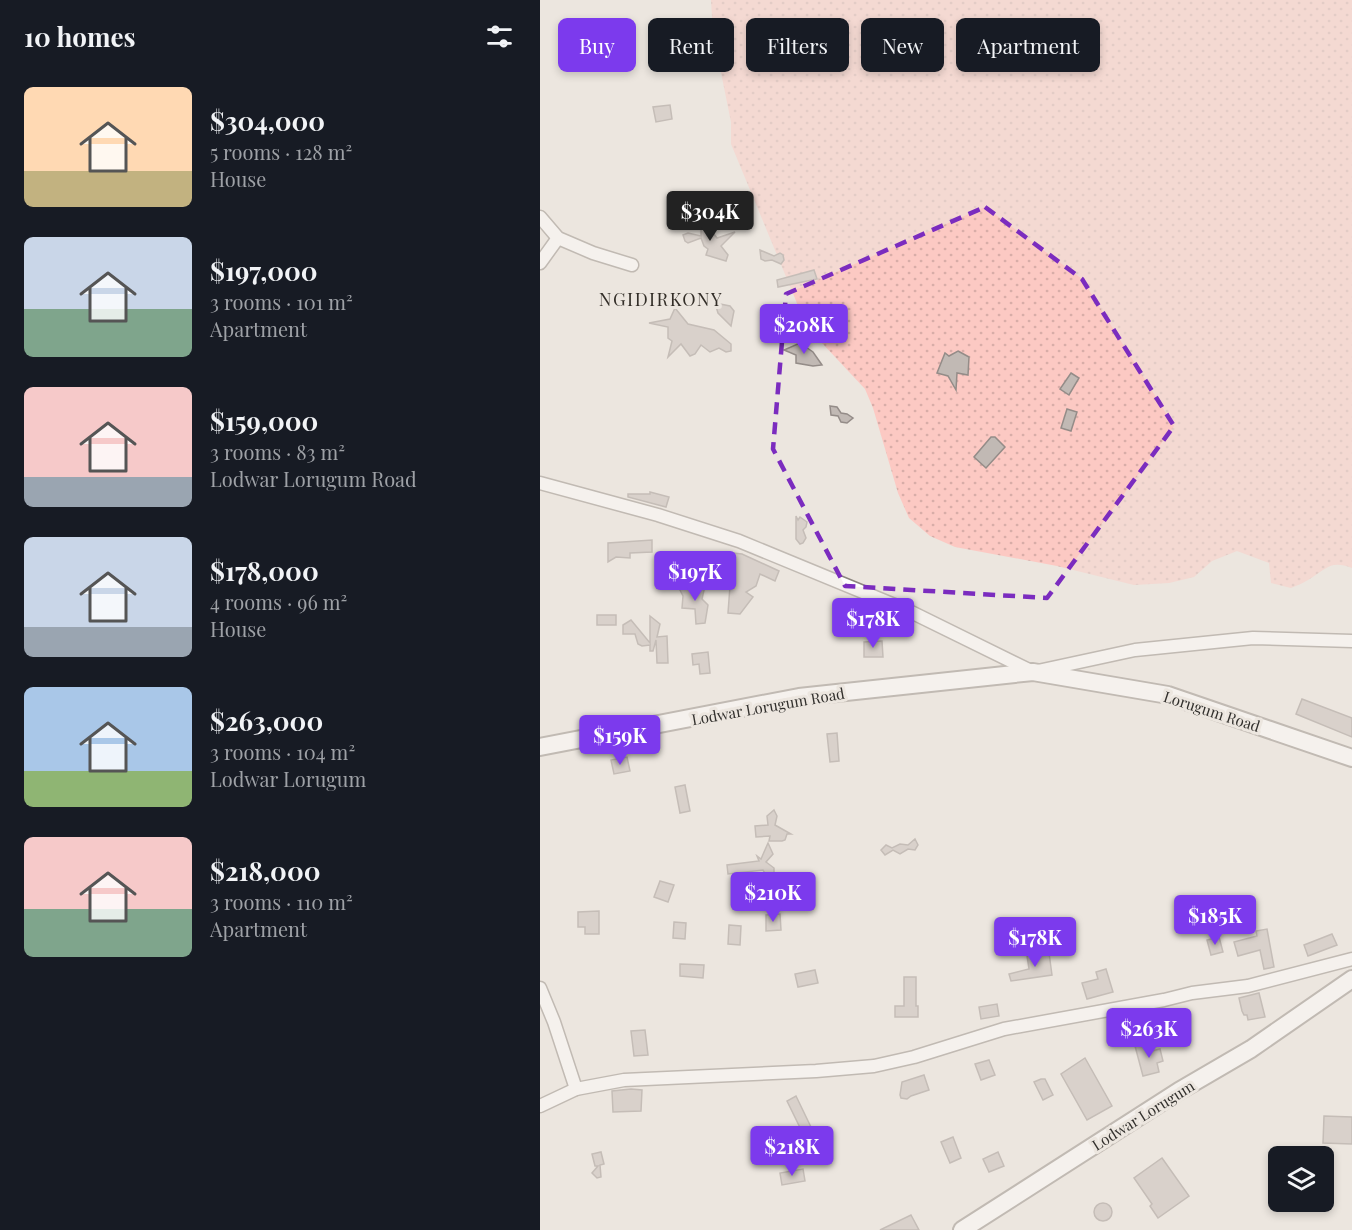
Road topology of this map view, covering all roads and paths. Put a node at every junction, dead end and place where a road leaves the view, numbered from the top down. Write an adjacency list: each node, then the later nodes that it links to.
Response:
1 (540, 217): 2 (street)
2 (558, 238): 3 (street); 4 (street)
3 (540, 263)
4 (632, 265)
5 (540, 483): 7 (street)
6 (1352, 641): 7 (street)
7 (1033, 672): 8 (main road, Lodwar Lorugum Road); 9 (main road, Lorugum Road)
8 (540, 747)
9 (1352, 758)
10 (1352, 959): 13 (street)
11 (1352, 979): 15 (main road, Lodwar Lorugum)
12 (540, 988): 13 (street)
13 (576, 1089): 14 (street)
14 (540, 1106)
15 (962, 1230)

